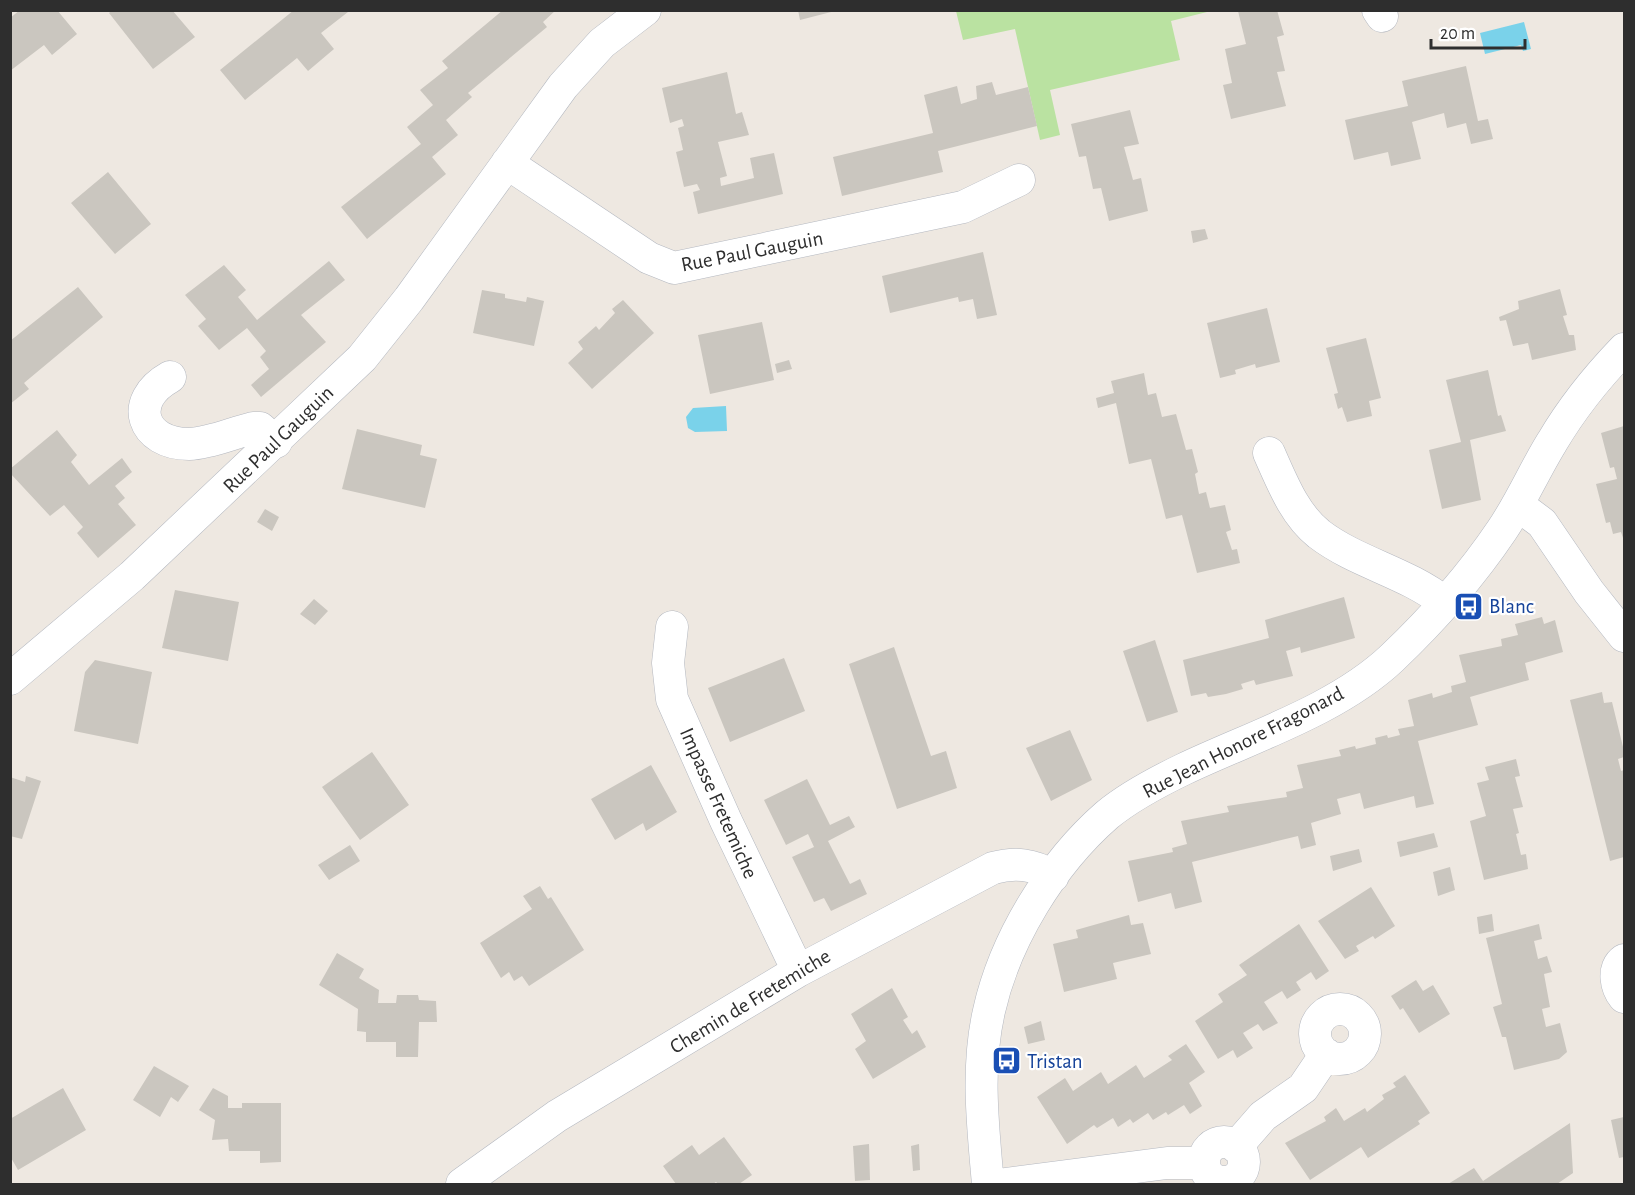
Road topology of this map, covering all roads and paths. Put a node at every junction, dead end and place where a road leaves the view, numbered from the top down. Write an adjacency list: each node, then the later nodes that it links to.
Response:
1 (645, 10): 2 (street, Rue Paul Gauguin)
2 (507, 163): 3 (street, Rue Paul Gauguin); 6 (street, Rue Paul Gauguin)
3 (1019, 180)
4 (1624, 349): 8 (street, Rue Jean Honore Fragonard)
5 (170, 377): 6 (street)
6 (276, 442): 12 (street, Rue Paul Gauguin)
7 (1269, 453): 9 (street)
8 (1518, 505): 9 (street, Rue Jean Honore Fragonard); 11 (street)
9 (1444, 602): 13 (street, Rue Jean Honore Fragonard)
10 (672, 627): 15 (street, Impasse Fretemiche)
11 (1624, 636)
12 (10, 679)
13 (1053, 876): 15 (street, Chemin de Fretemiche); 20 (street, Rue Jean Honore Fragonard)
14 (1624, 960): 16 (street)
15 (798, 970): 19 (street, Chemin de Fretemiche)
16 (1624, 997)
17 (1326, 1054): 18 (street)
18 (1219, 1176): 21 (street)
19 (462, 1185)
20 (988, 1185)
21 (1005, 1185)

